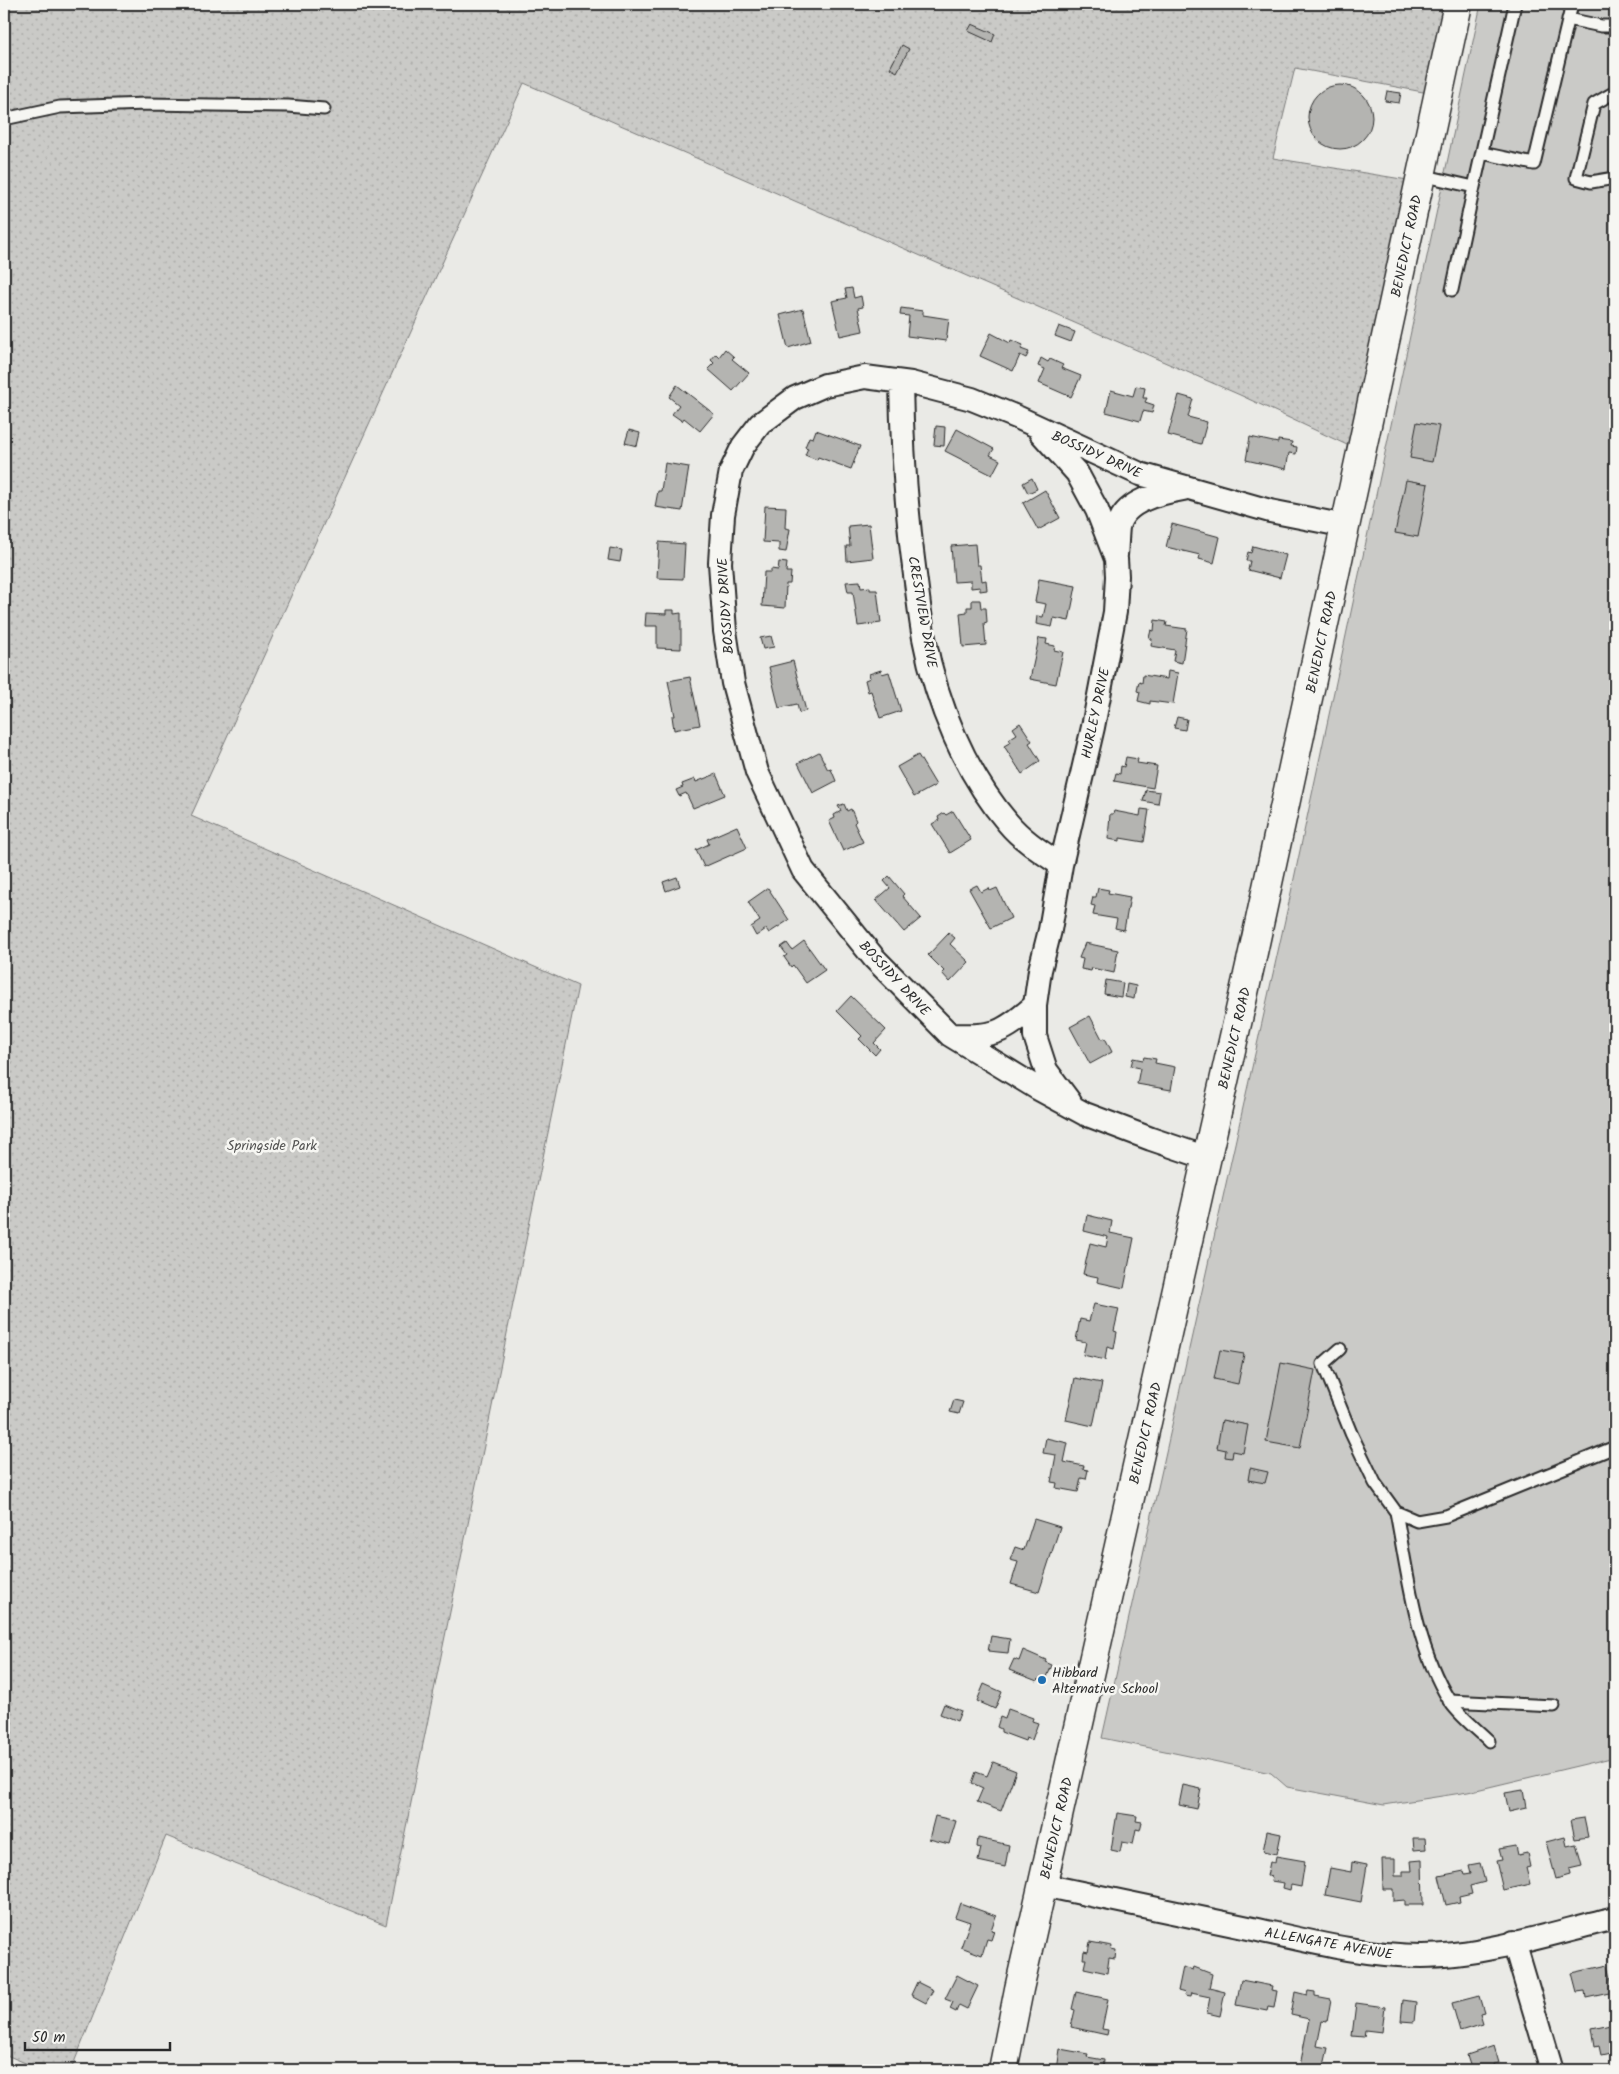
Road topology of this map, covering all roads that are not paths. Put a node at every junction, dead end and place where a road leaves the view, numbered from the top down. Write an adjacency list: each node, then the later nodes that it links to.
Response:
1 (1458, 4): 10 (street, BENEDICT ROAD)
2 (1515, 4): 9 (lane)
3 (1572, 4): 4 (lane)
4 (1568, 19): 5 (lane); 9 (lane)
5 (1615, 26)
6 (1615, 92): 11 (lane)
7 (324, 109): 8 (lane)
8 (4, 119)
9 (1482, 153): 12 (lane)
10 (1422, 176): 12 (lane); 17 (street, BENEDICT ROAD)
11 (1615, 178)
12 (1474, 187): 13 (lane)
13 (1452, 290)
14 (901, 382): 15 (street, BOSSIDY DRIVE); 19 (street, CRESTVIEW DRIVE); 21 (street, BOSSIDY DRIVE)
15 (1034, 425): 16 (street, BOSSIDY DRIVE); 18 (street, HURLEY DRIVE)
16 (1188, 488): 17 (street, BOSSIDY DRIVE); 18 (street, HURLEY DRIVE)
17 (1346, 526): 23 (street, BENEDICT ROAD)
18 (1116, 559): 19 (street, HURLEY DRIVE)
19 (1061, 865): 20 (street)
20 (1035, 1005): 21 (street); 22 (street)
21 (950, 1035): 22 (street, BOSSIDY DRIVE)
22 (1073, 1107): 23 (street, BOSSIDY DRIVE)
23 (1207, 1158): 30 (street, BENEDICT ROAD)
24 (1340, 1349): 26 (lane)
25 (1615, 1447): 26 (lane)
26 (1396, 1512): 27 (lane)
27 (1449, 1701): 28 (lane); 29 (lane)
28 (1554, 1706)
29 (1489, 1741)
30 (1043, 1885): 32 (street, ALLENGATE AVENUE); 33 (street, BENEDICT ROAD)
31 (1615, 1918): 32 (street, ALLENGATE AVENUE)
32 (1514, 1942): 34 (street)
33 (1003, 2070)
34 (1552, 2070)

